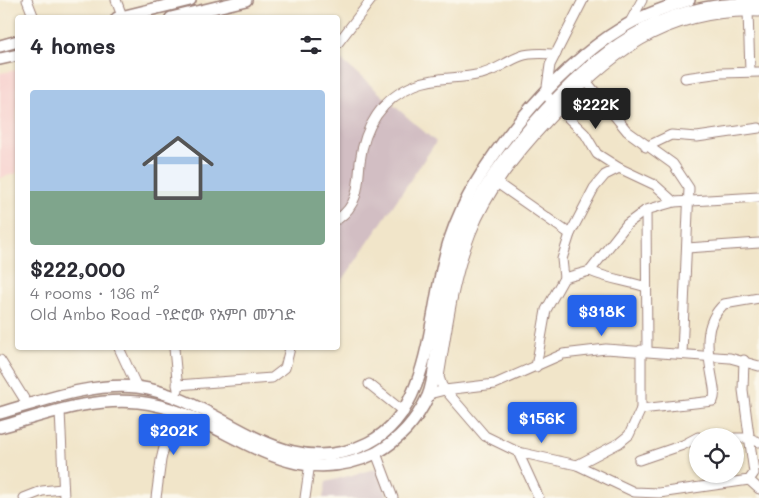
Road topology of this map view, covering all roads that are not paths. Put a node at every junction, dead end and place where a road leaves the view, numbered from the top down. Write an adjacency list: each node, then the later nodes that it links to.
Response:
1 (27, 0): 12 (street)
2 (116, 0): 13 (street)
3 (190, 0): 14 (main road)
4 (246, 0): 15 (main road)
5 (371, 0): 17 (street)
6 (584, 0): 20 (street)
7 (642, 0): 16 (street)
8 (689, 0): 16 (main road)
9 (759, 4): 26 (main road)
10 (748, 12): 11 (street); 23 (street); 25 (street)
11 (759, 12)
12 (33, 15)
13 (120, 15)
14 (128, 15)
15 (184, 15)
16 (629, 24): 26 (main road)
17 (340, 40)
18 (15, 42): 19 (main road)
19 (0, 46)
20 (556, 54): 26 (street); 36 (street)
21 (15, 56): 22 (main road)
22 (0, 59)
23 (755, 72): 24 (street)
24 (685, 78)
25 (586, 81): 26 (street); 29 (street)
26 (552, 102): 28 (main road); 30 (street); 31 (street)
27 (759, 128): 29 (street)
28 (521, 130): 60 (main road); 68 (main road)
29 (646, 147): 34 (street)
30 (619, 168): 33 (street); 37 (street)
31 (498, 182): 37 (street); 54 (street)
32 (759, 197): 34 (street)
33 (674, 202): 34 (street); 35 (street)
34 (690, 203): 39 (street)
35 (646, 210): 40 (street); 42 (street)
36 (340, 217)
37 (570, 234): 41 (street)
38 (759, 243): 39 (street)
39 (687, 248): 48 (street)
40 (590, 271): 41 (street); 42 (street)
41 (564, 278): 53 (street)
42 (646, 287): 47 (street)
43 (759, 298): 49 (street)
44 (120, 350): 58 (street)
45 (174, 350): 56 (street)
46 (290, 350): 56 (street)
47 (644, 350): 48 (street); 53 (street); 64 (street)
48 (682, 354): 49 (street)
49 (708, 357): 51 (street); 64 (street)
50 (0, 360): 63 (street)
51 (744, 360): 52 (street); 72 (street)
52 (759, 366)
53 (536, 367): 59 (street)
54 (439, 377): 59 (street); 60 (street)
55 (369, 384): 68 (street)
56 (177, 385): 61 (street)
57 (123, 387): 58 (main road); 62 (main road); 63 (main road)
58 (138, 387): 61 (main road)
59 (445, 390): 60 (street); 75 (street)
60 (429, 392): 69 (main road)
61 (179, 398): 68 (main road)
62 (124, 401): 65 (main road); 66 (main road)
63 (28, 404): 67 (main road)
64 (641, 409): 78 (street)
65 (173, 410): 79 (main road); 84 (street)
66 (60, 411): 70 (main road); 82 (street)
67 (0, 413)
68 (402, 414): 69 (main road)
69 (411, 425): 76 (main road)
70 (0, 427)
71 (744, 438): 72 (street)
72 (750, 438): 74 (street); 80 (street)
73 (689, 441): 77 (street)
74 (759, 442)
75 (518, 452): 78 (street); 87 (street)
76 (376, 453): 79 (main road); 86 (street)
77 (638, 460)
78 (577, 465): 80 (street)
79 (309, 470): 85 (street)
80 (749, 480): 81 (street)
81 (759, 489)
82 (63, 493): 83 (street)
83 (24, 498)
84 (156, 498)
85 (305, 498)
86 (393, 498)
87 (539, 498)

